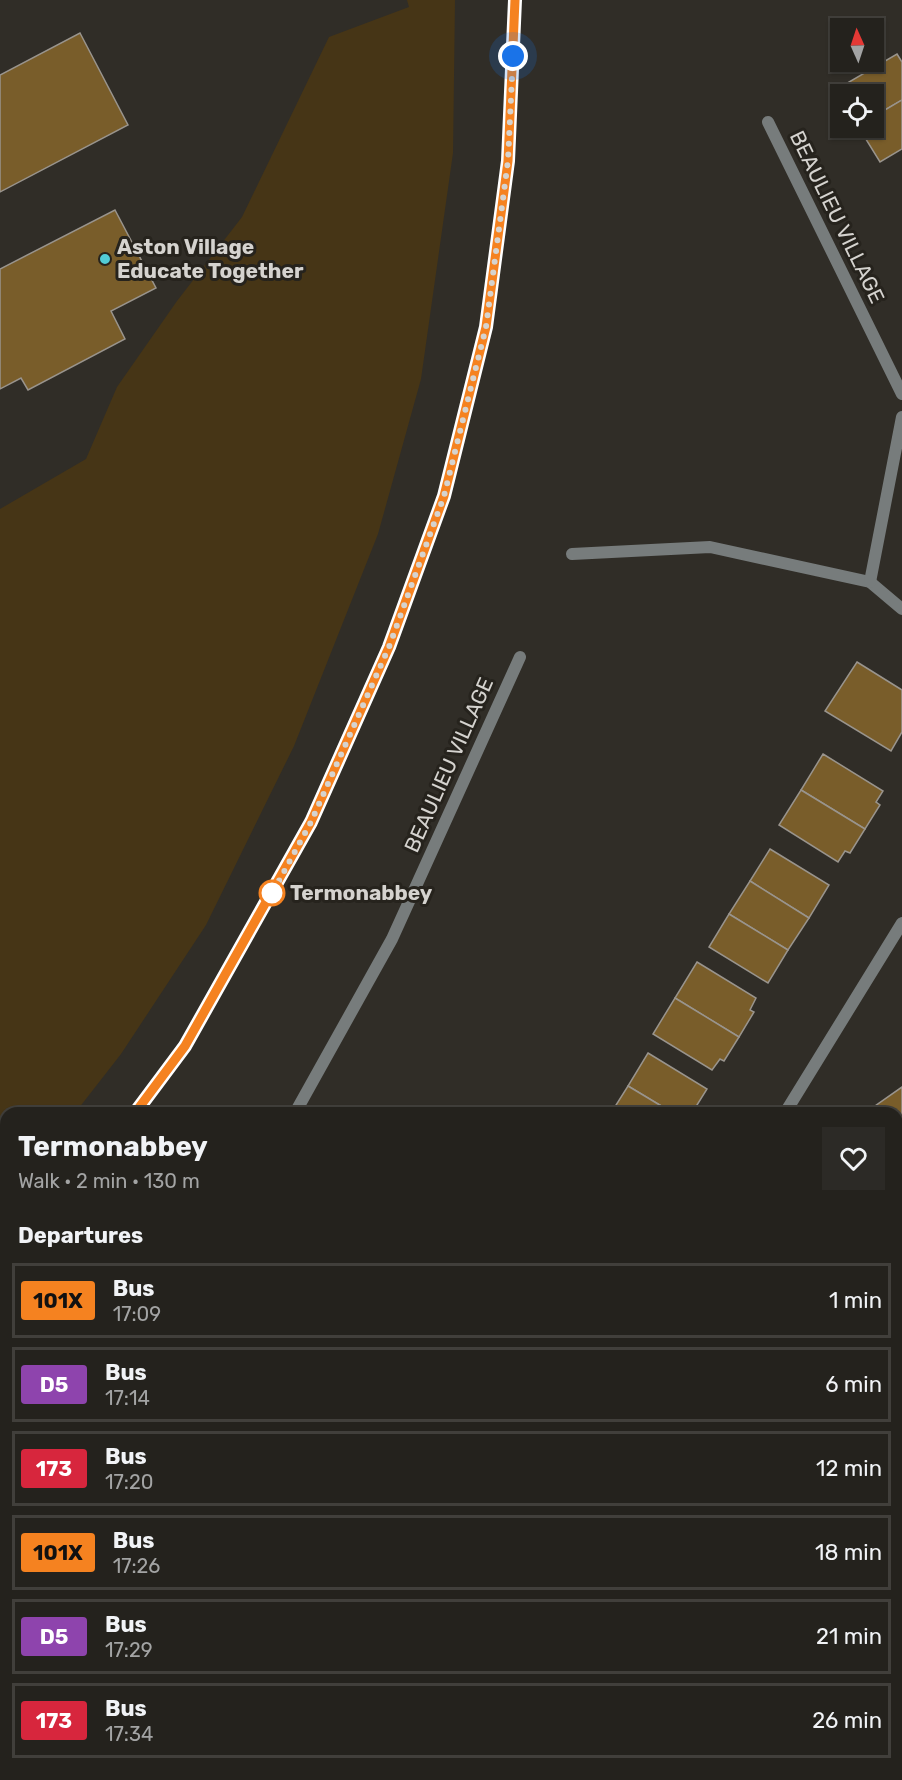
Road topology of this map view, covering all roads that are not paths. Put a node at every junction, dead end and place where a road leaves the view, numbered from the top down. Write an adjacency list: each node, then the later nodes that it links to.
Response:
1 (515, 0): 10 (street)
2 (768, 122): 3 (street, BEAULIEU VILLAGE)
3 (902, 394)
4 (902, 417): 6 (street)
5 (572, 554): 6 (street)
6 (870, 582): 7 (street)
7 (902, 609)
8 (520, 657): 11 (street, BEAULIEU VILLAGE)
9 (902, 923): 12 (street)
10 (139, 1107)
11 (299, 1107)
12 (789, 1107)

